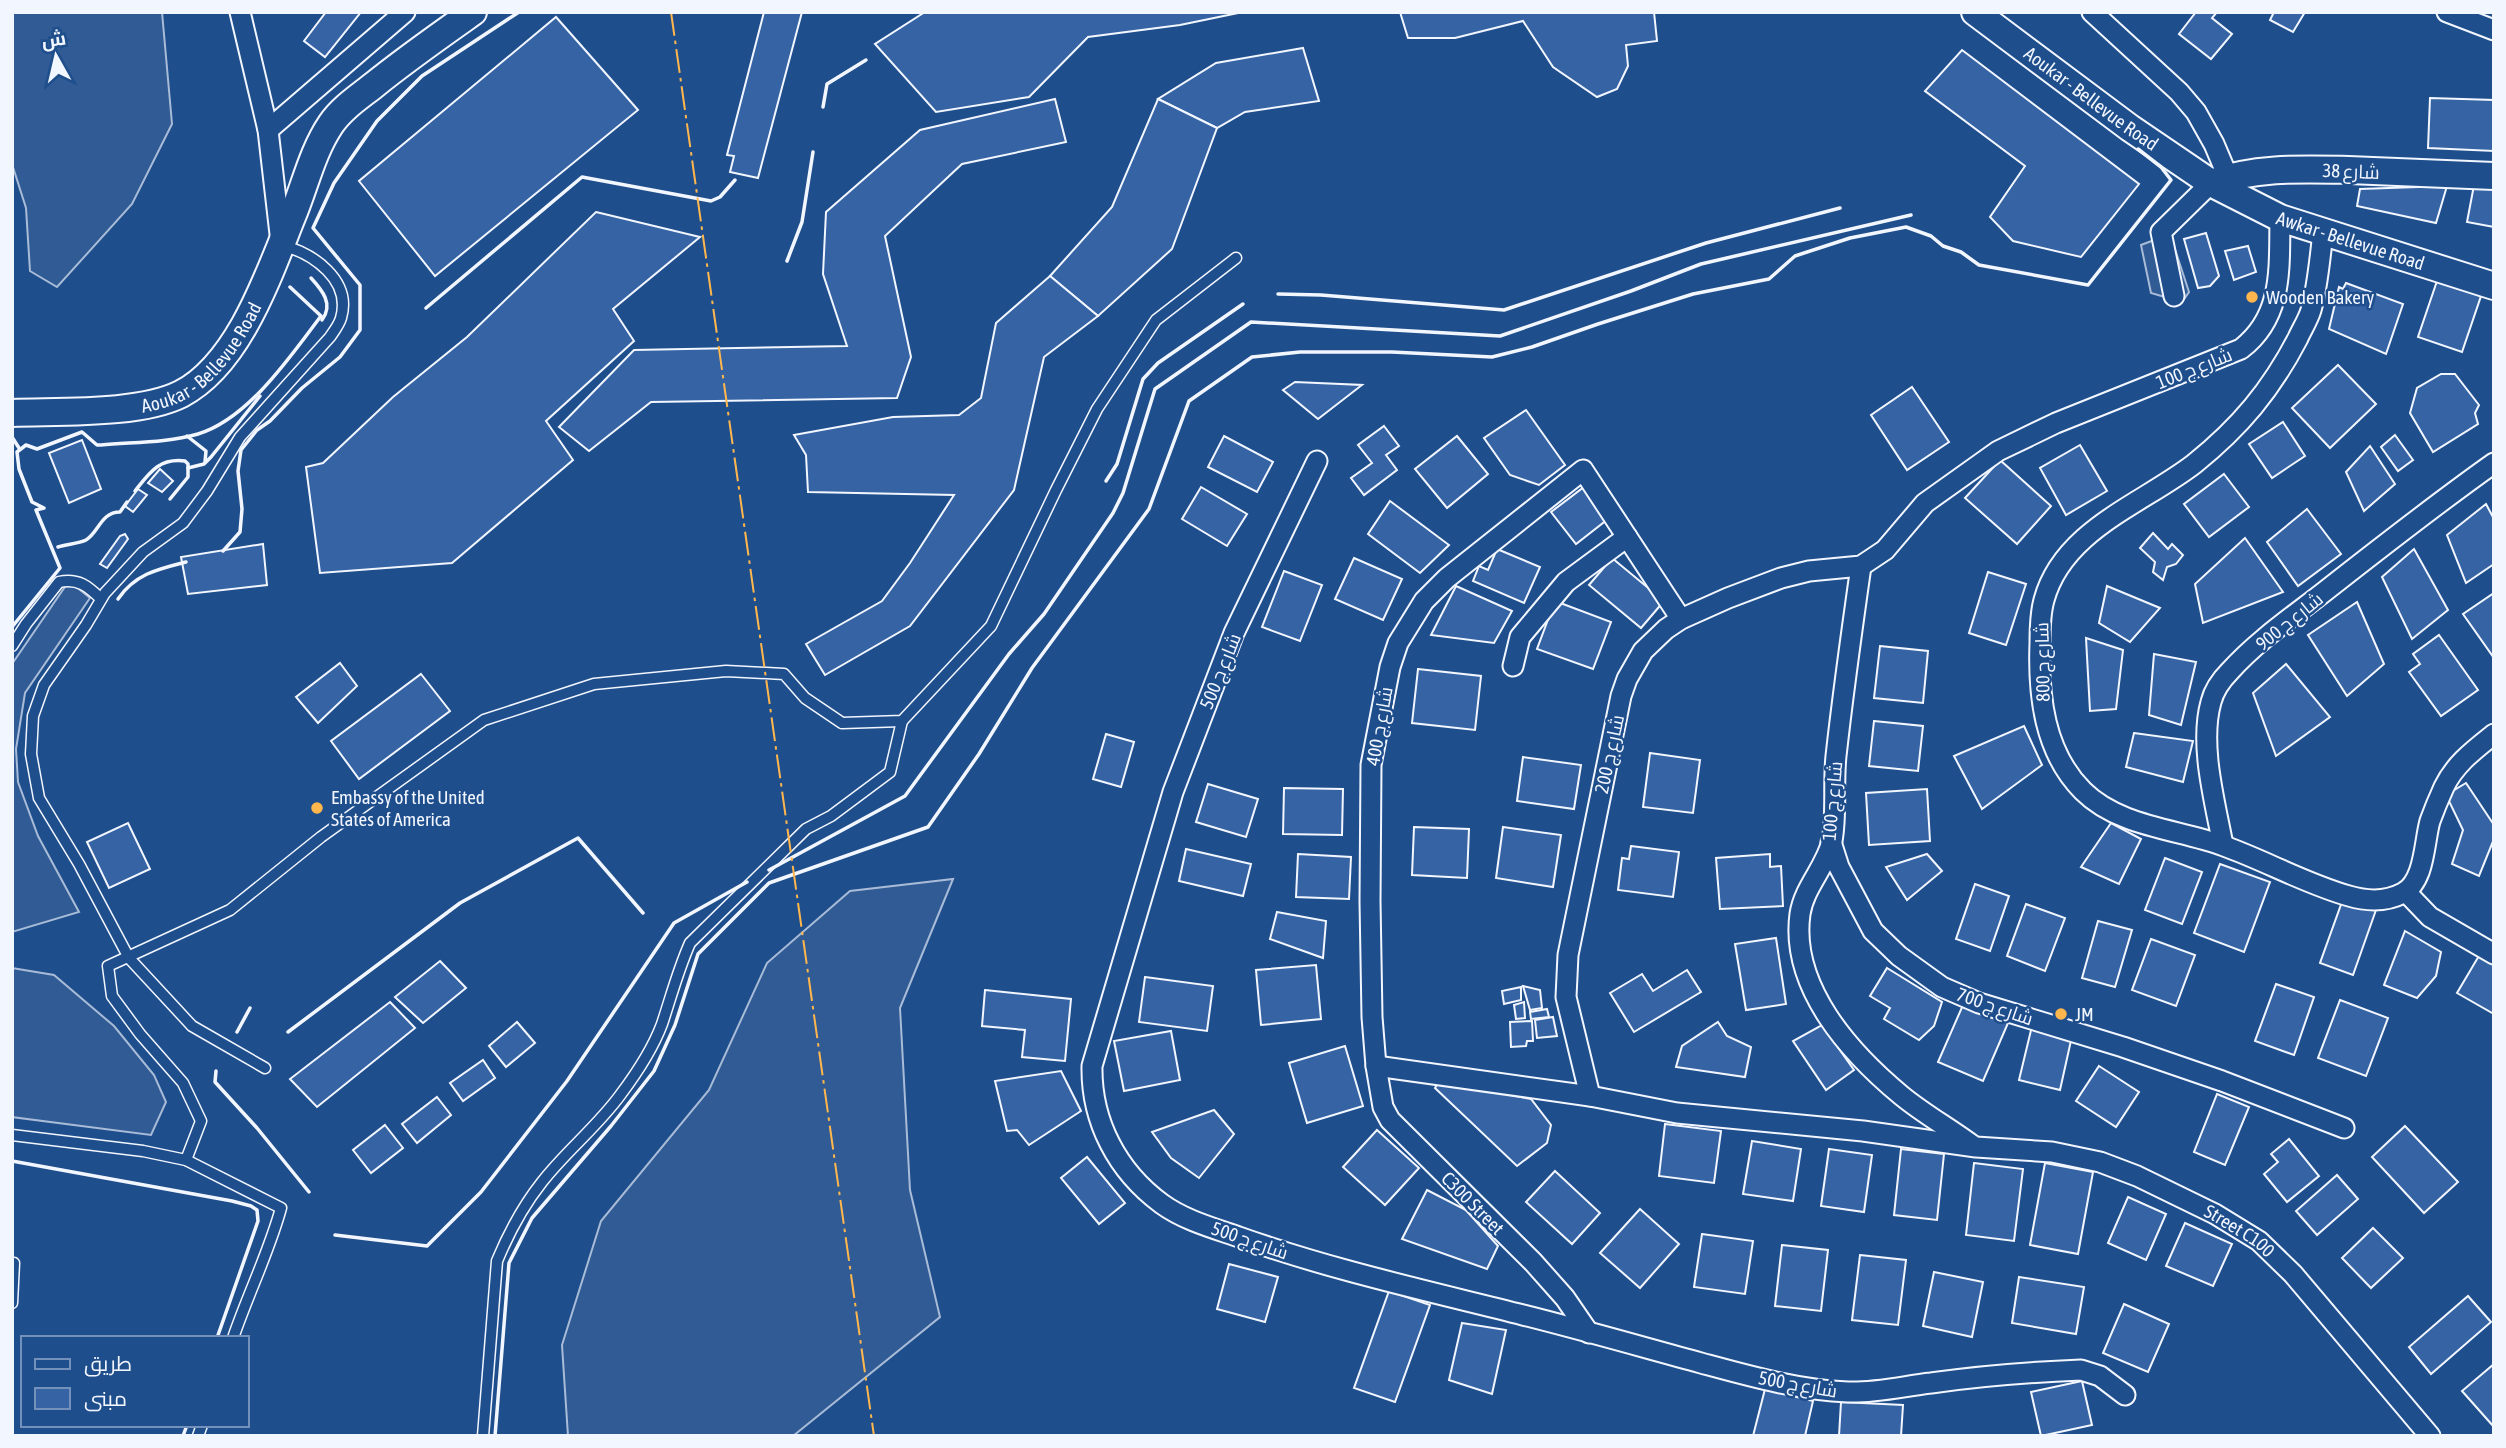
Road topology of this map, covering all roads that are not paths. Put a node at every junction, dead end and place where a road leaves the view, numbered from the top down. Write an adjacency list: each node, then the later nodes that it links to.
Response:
1 (240, 12): 8 (street)
2 (405, 12): 8 (street)
3 (473, 12): 13 (street, Aoukar - Bellevue Road)
4 (1975, 12): 10 (street, Aoukar - Bellevue Road)
5 (2092, 12): 10 (street)
6 (2447, 12): 7 (street)
7 (2494, 30)
8 (268, 130): 13 (street)
9 (2494, 176): 10 (street, شارع 38)
10 (2219, 180): 11 (street, Awkar - Bellevue Road); 16 (street)
11 (2280, 218): 12 (street, Awkar - Bellevue Road); 21 (street, شارع ج 100)
12 (2323, 232): 15 (street, Awkar - Bellevue Road); 29 (street, شارع ج 800)
13 (281, 244): 17 (street, Aoukar - Bellevue Road); 22 (lane)
14 (1236, 258): 26 (lane)
15 (2494, 286)
16 (2174, 296)
17 (12, 413)
18 (1317, 461): 42 (street, شارع ج 500)
19 (2494, 463): 29 (street, شارع ج 900)
20 (1626, 537): 23 (street); 25 (street); 33 (street, شارع ج 400)
21 (1861, 566): 23 (street, شارع ج 200); 28 (street, شارع ج 100)
22 (101, 599): 24 (lane); 32 (lane)
23 (1681, 620): 35 (street, شارع ج 200)
24 (12, 646)
25 (1513, 666)
26 (902, 721): 32 (lane); 45 (lane)
27 (2494, 734): 30 (street)
28 (1832, 842): 36 (street, شارع ج 700); 38 (street, شارع ج 100)
29 (2222, 845): 30 (street, شارع ج 800)
30 (2406, 892): 31 (street)
31 (2494, 954)
32 (129, 958): 34 (lane); 39 (lane)
33 (1376, 1066): 35 (street); 42 (street, C300 Street)
34 (265, 1068)
35 (1590, 1096): 38 (street)
36 (2344, 1128)
37 (12, 1135): 39 (lane)
38 (1976, 1147): 46 (street, Street C100)
39 (186, 1160): 43 (lane)
40 (14, 1263): 41 (lane)
41 (12, 1303)
42 (1589, 1332): 44 (street, شارع ج 500)
43 (234, 1336)
44 (2125, 1395)
45 (483, 1436)
46 (2430, 1436)

